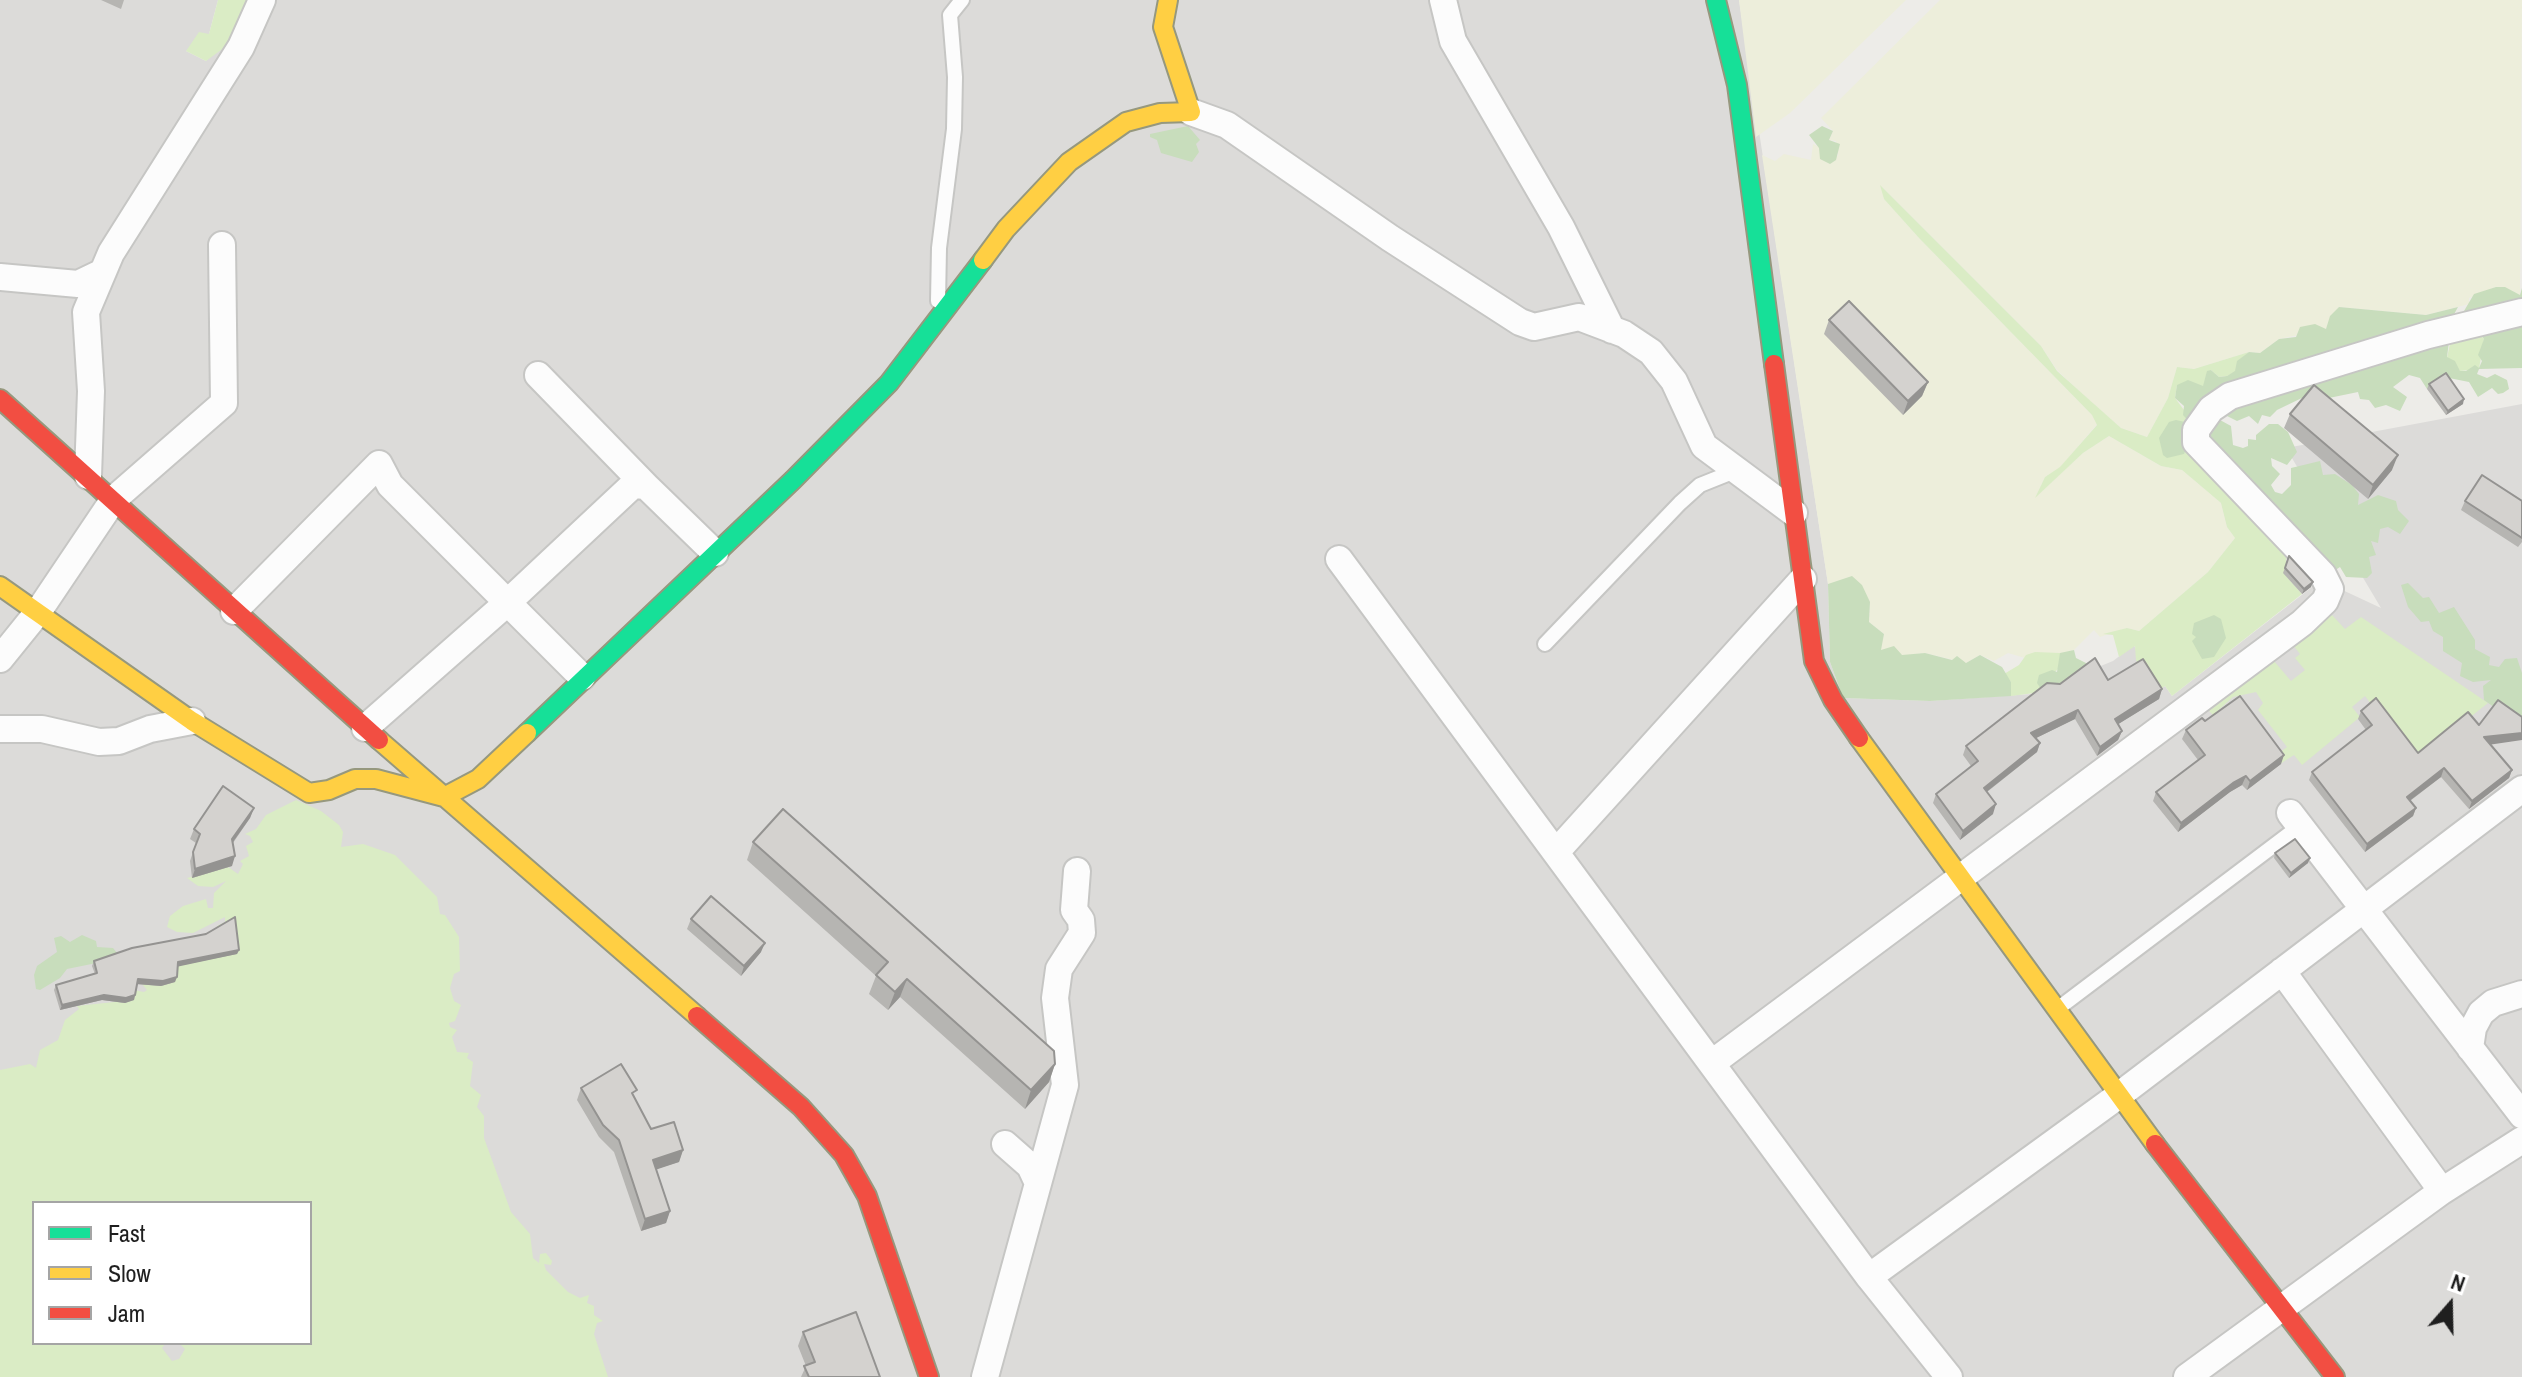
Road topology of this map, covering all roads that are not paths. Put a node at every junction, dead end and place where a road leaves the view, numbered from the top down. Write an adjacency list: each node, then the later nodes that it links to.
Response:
1 (262, 0): 8 (street)
2 (962, 0): 11 (lane)
3 (1168, 0): 6 (street)
4 (1443, 0): 12 (street)
5 (1716, 0): 19 (street)
6 (1191, 112): 11 (street); 12 (street)
7 (222, 245): 18 (street)
8 (103, 272): 9 (street); 16 (street)
9 (0, 277)
10 (2522, 312): 38 (street)
11 (935, 322): 20 (street)
12 (1612, 330): 15 (street)
13 (538, 375): 17 (street)
14 (0, 399): 16 (street)
15 (1735, 471): 19 (street); 27 (lane)
16 (88, 476): 18 (street)
17 (636, 481): 20 (street); 24 (street)
18 (114, 499): 25 (street); 26 (street)
19 (1794, 513): 22 (street)
20 (715, 553): 29 (street)
21 (1339, 559): 36 (street)
22 (1803, 579): 36 (street); 38 (street)
23 (0, 586): 26 (street)
24 (507, 603): 25 (street); 29 (street); 31 (street)
25 (234, 611): 31 (street)
26 (38, 612): 28 (street); 30 (street)
27 (1545, 644)
28 (0, 659)
29 (582, 677): 34 (street)
30 (192, 721): 32 (street); 34 (street)
31 (365, 728): 34 (street)
32 (0, 729)
33 (2522, 789): 39 (street)
34 (444, 797): 53 (street)
35 (2296, 819): 39 (street); 42 (lane)
36 (1557, 851): 44 (street)
37 (1077, 871): 49 (street)
38 (1958, 876): 42 (street); 44 (street)
39 (2364, 909): 40 (street); 43 (street)
40 (2282, 971): 45 (street); 50 (street)
41 (2522, 994): 43 (street)
42 (2056, 1010): 45 (street)
43 (2470, 1048): 46 (street)
44 (1712, 1063): 51 (street)
45 (2118, 1096): 51 (street); 52 (street)
46 (2522, 1115)
47 (2522, 1140): 50 (street)
48 (1005, 1144): 49 (street)
49 (1037, 1181): 54 (street)
50 (2442, 1191): 52 (street)
51 (1869, 1277): 55 (street)
52 (2279, 1308): 56 (street); 57 (street)
53 (929, 1377)
54 (985, 1377)
55 (1949, 1377)
56 (2187, 1377)
57 (2335, 1377)

